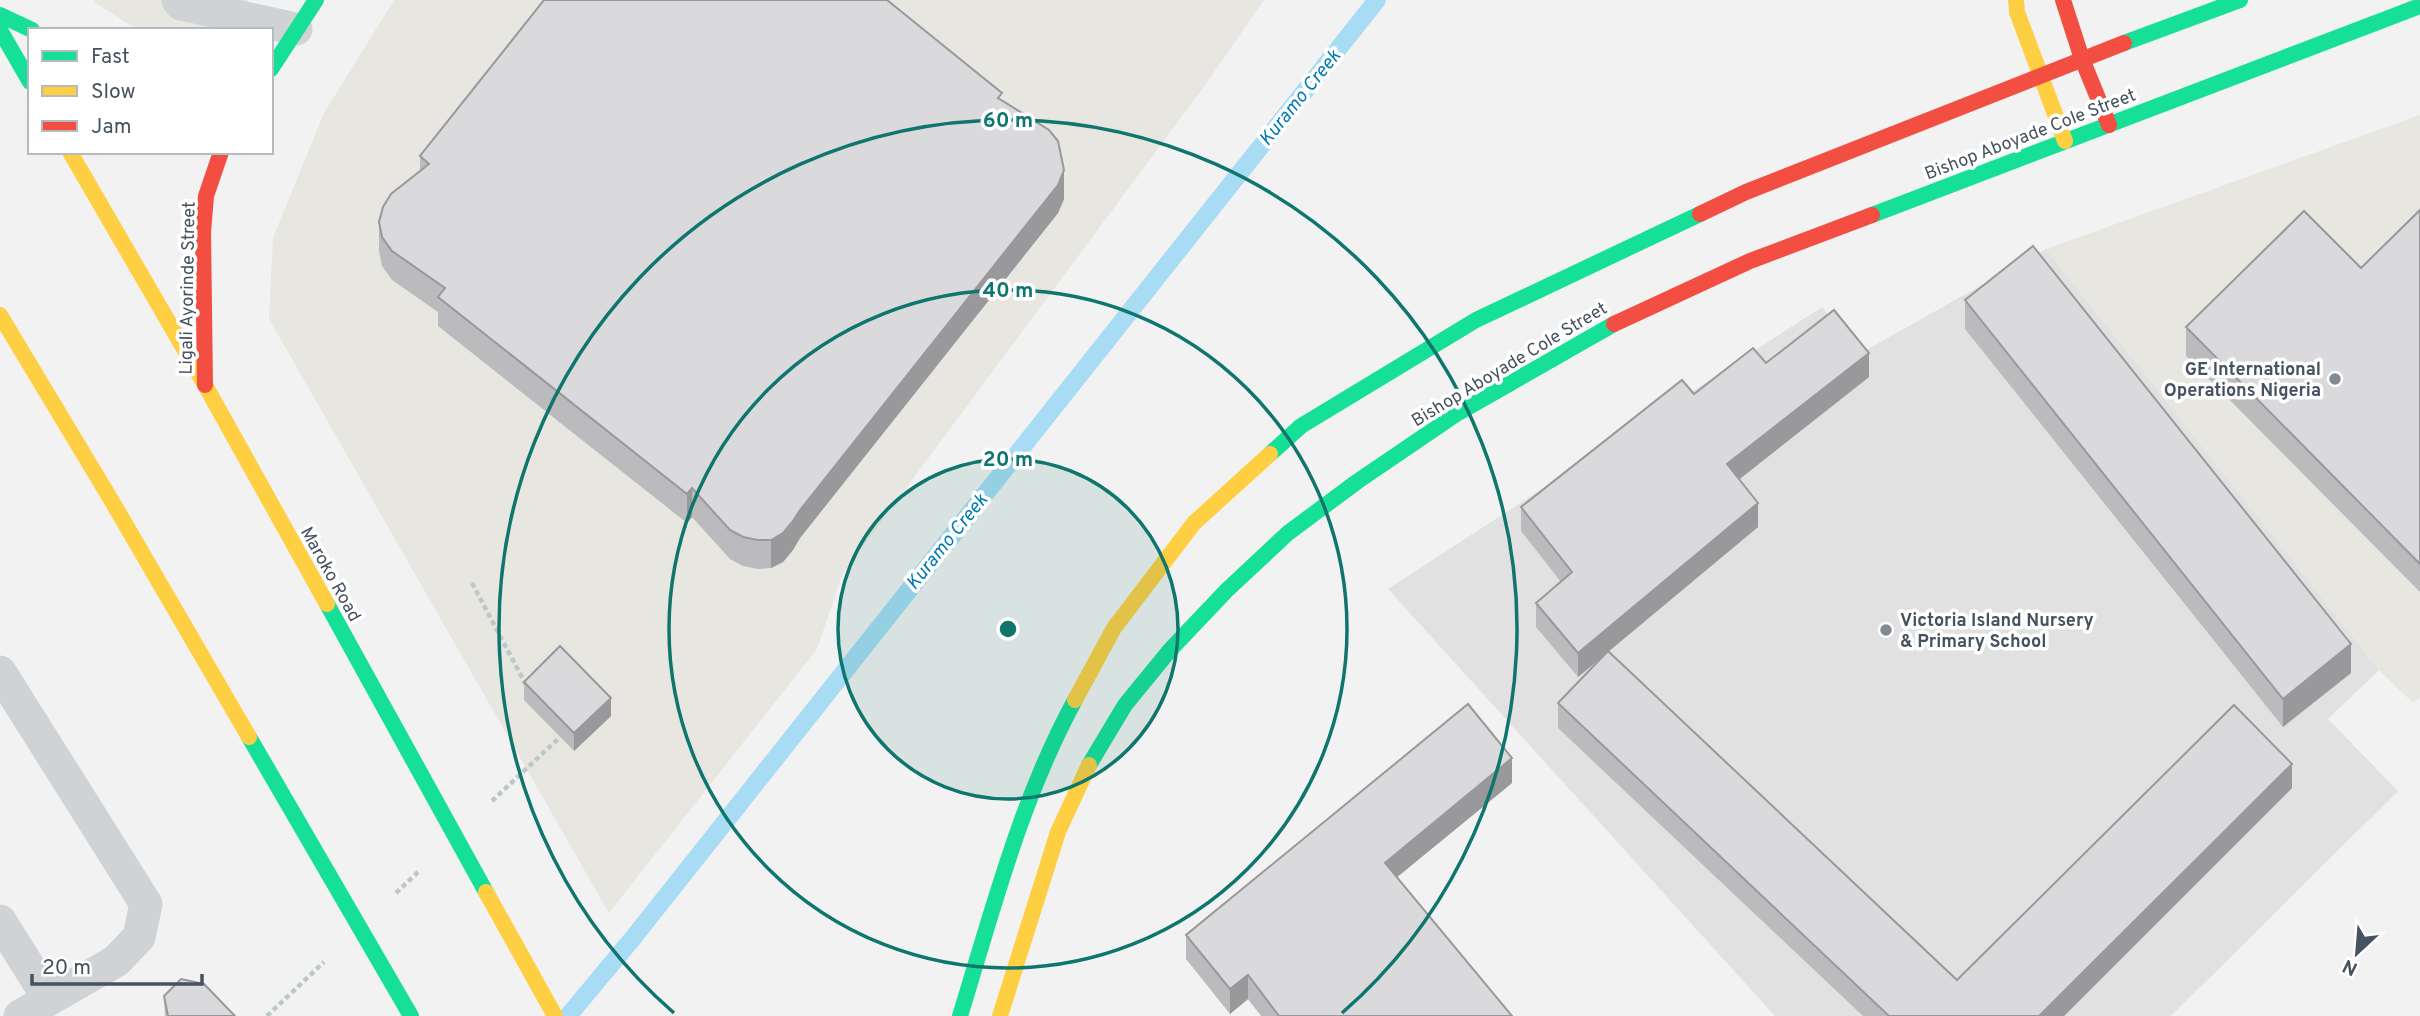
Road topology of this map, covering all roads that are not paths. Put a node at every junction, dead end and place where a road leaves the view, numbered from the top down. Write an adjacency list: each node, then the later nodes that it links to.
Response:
1 (178, 0): 9 (lane)
2 (316, 0): 11 (main road)
3 (2016, 0): 14 (main road)
4 (2063, 0): 12 (main road)
5 (2240, 0): 12 (main road)
6 (2420, 6): 16 (main road, Bishop Aboyade Cole Street)
7 (0, 15): 8 (main road)
8 (28, 28)
9 (258, 28)
10 (0, 30): 15 (main road)
11 (284, 36): 13 (main road)
12 (2082, 59): 14 (main road); 16 (main road)
13 (273, 64)
14 (2039, 75): 17 (main road); 28 (main road)
15 (28, 79)
16 (2109, 125): 17 (main road, Bishop Aboyade Cole Street)
17 (2065, 141): 29 (main road, Bishop Aboyade Cole Street)
18 (71, 154): 21 (main road, Maroko Road)
19 (220, 154): 21 (main road, Ligali Ayorinde Street)
20 (0, 315): 26 (main road)
21 (205, 385): 27 (main road, Maroko Road)
22 (0, 672): 24 (lane)
23 (0, 921): 24 (lane)
24 (49, 999): 25 (lane)
25 (20, 1016)
26 (411, 1016)
27 (555, 1016)
28 (960, 1016)
29 (1000, 1016)

